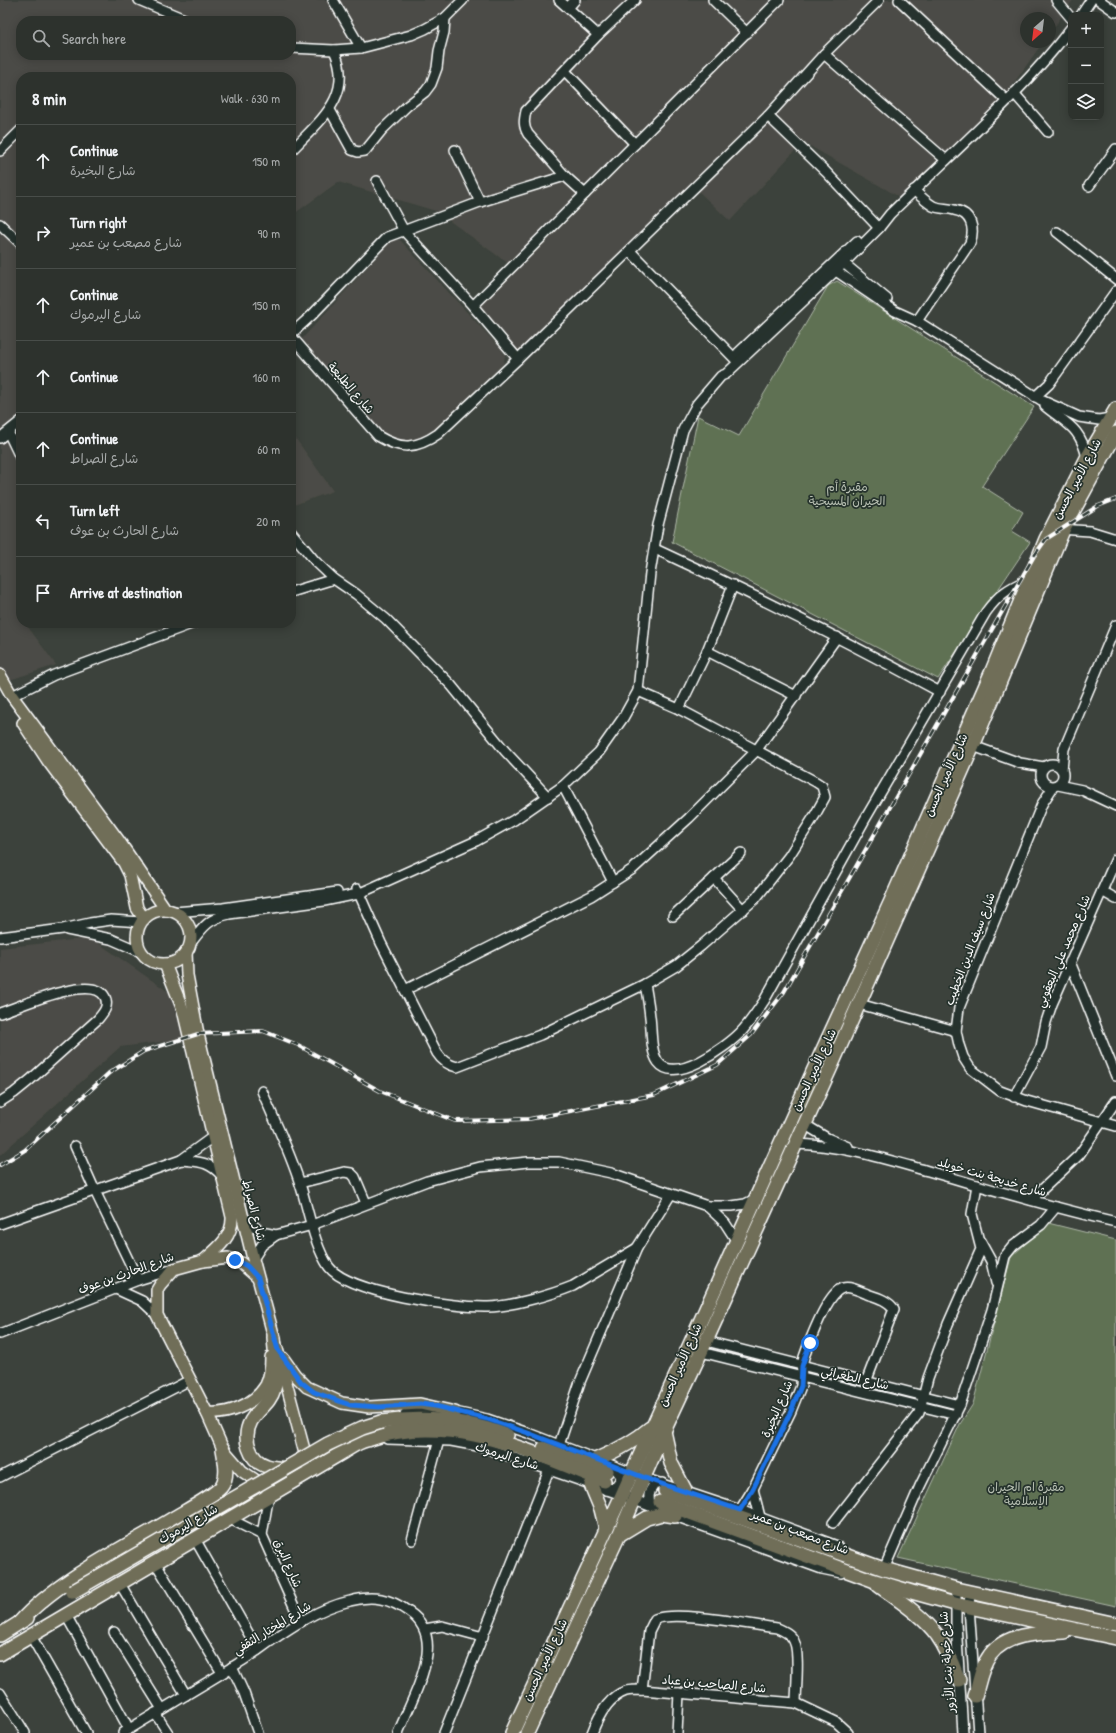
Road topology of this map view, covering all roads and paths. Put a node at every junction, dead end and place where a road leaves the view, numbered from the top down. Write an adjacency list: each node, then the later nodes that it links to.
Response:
1 (139, 0): 18 (street)
2 (333, 0): 24 (street)
3 (463, 0): 19 (street)
4 (559, 0): 14 (street)
5 (575, 0): 14 (street)
6 (635, 0): 22 (street)
7 (713, 0): 21 (street)
8 (779, 0): 21 (street)
9 (879, 0): 26 (street)
10 (899, 0): 29 (street)
11 (1056, 0): 17 (street)
12 (1091, 0): 15 (street)
13 (1099, 0): 16 (street)
14 (568, 8): 22 (street)
15 (1083, 12)
16 (1116, 12)
17 (1068, 14)
18 (177, 16)
19 (446, 18): 24 (street); 30 (street)
20 (1068, 32): 28 (street)
21 (747, 33): 34 (street)
22 (598, 35): 27 (street)
23 (296, 48): 25 (street)
24 (361, 48): 25 (street)
25 (334, 50): 30 (street)
26 (824, 54): 31 (street); 39 (street)
27 (565, 71): 34 (street); 40 (street)
28 (1014, 93): 29 (street); 32 (street)
29 (1006, 100): 39 (street)
30 (330, 110): 35 (street)
31 (768, 116): 47 (street); 51 (street)
32 (1048, 132)
33 (16, 135): 38 (street)
34 (635, 144): 44 (street)
35 (296, 146)
36 (1116, 149): 42 (street)
37 (455, 150): 45 (street)
38 (0, 151)
39 (946, 160): 43 (street)
40 (565, 176): 44 (street); 45 (street)
41 (377, 181): 48 (street)
42 (1089, 186)
43 (914, 190): 47 (street); 58 (street)
44 (585, 194): 56 (street)
45 (480, 202): 48 (street)
46 (0, 225): 50 (street)
47 (877, 226): 52 (street)
48 (404, 230): 56 (street); 59 (street)
49 (1057, 232): 54 (street)
50 (16, 239)
51 (630, 251): 61 (street); 62 (street)
52 (841, 261): 53 (street); 57 (street)
53 (833, 269): 57 (street); 62 (street)
54 (1116, 279)
55 (1116, 291): 63 (street)
56 (474, 306): 61 (street)
57 (907, 315): 58 (street)
58 (918, 321): 63 (street)
59 (296, 330)
60 (296, 341): 61 (street, شارع الطليعة)
61 (518, 359)
62 (736, 360): 74 (street)
63 (1038, 399): 64 (street); 69 (street)
64 (1113, 413): 69 (highway, شارع الأمير الحسن)
65 (16, 425): 67 (street)
66 (1116, 433): 70 (highway, شارع الأمير الحسن)
67 (4, 435): 68 (street)
68 (16, 452)
69 (1087, 458): 71 (highway, شارع الأمير الحسن)
70 (1064, 528): 71 (street); 73 (street); 90 (highway, شارع الأمير الحسن)
71 (1050, 530): 76 (highway, شارع الأمير الحسن)
72 (296, 538): 75 (street)
73 (1116, 540)
74 (654, 549): 77 (street); 85 (street)
75 (334, 579): 78 (street); 100 (street)
76 (1029, 579): 86 (street); 143 (highway, شارع الأمير الحسن)
77 (733, 585): 81 (street); 82 (street)
78 (296, 590)
79 (1116, 625): 91 (street)
80 (181, 628): 87 (street)
81 (838, 637): 86 (street); 88 (street)
82 (707, 651): 88 (street); 89 (street)
83 (0, 675): 87 (main road)
84 (0, 687): 113 (main road)
85 (638, 691): 89 (street); 97 (street)
86 (940, 692): 120 (street)
87 (12, 696): 111 (main road)
88 (796, 696): 92 (street)
89 (679, 709): 92 (street)
90 (973, 746): 93 (street); 122 (highway, شارع الأمير الحسن)
91 (1064, 749): 94 (street); 95 (street)
92 (756, 751): 106 (street); 110 (street)
93 (1020, 763): 94 (street); 96 (street)
94 (1047, 766): 95 (street); 96 (street)
95 (1063, 772): 98 (street); 99 (street)
96 (1041, 780): 98 (street); 101 (street, شارع سيف الدين الخطيب)
97 (563, 786): 100 (street); 106 (street)
98 (1056, 786): 99 (street); 101 (street, شارع سيف الدين الخطيب)
99 (1082, 790): 102 (street)
100 (548, 797): 107 (street)
101 (1042, 804): 124 (street, شارع سيف الدين الخطيب)
102 (1116, 806)
103 (741, 853): 105 (street)
104 (1116, 859): 108 (street, شارع محمد علي اليعقوبي)
105 (714, 878): 110 (street); 112 (street)
106 (613, 882): 121 (street)
107 (357, 891): 111 (street); 116 (street); 121 (street)
108 (1102, 891): 109 (street); 118 (street, شارع محمد علي اليعقوبي)
109 (1116, 899)
110 (743, 910): 120 (street)
111 (170, 911): 113 (main road); 116 (main road)
112 (673, 916)
113 (142, 920): 114 (street); 117 (main road)
114 (63, 929): 115 (street); 117 (street)
115 (0, 937)
116 (188, 948): 119 (main road); 148 (main road, شارع الصراط)
117 (141, 952): 119 (main road)
118 (1070, 962): 125 (street); 127 (street, شارع محمد علي اليعقوبي)
119 (165, 964): 133 (main road, شارع الصراط)
120 (645, 984): 121 (street)
121 (405, 990)
122 (859, 1004): 124 (street); 131 (highway, شارع الأمير الحسن)
123 (0, 1013): 129 (street)
124 (956, 1031): 127 (street, شارع سيف الدين الخطيب)
125 (1116, 1076)
126 (262, 1091): 139 (street)
127 (1014, 1097): 130 (street, شارع سيف الدين الخطيب)
128 (1116, 1101): 130 (street)
129 (0, 1102)
130 (1102, 1122): 132 (street, شارع سيف الدين الخطيب); 144 (street)
131 (804, 1124): 134 (highway, شارع الأمير الحسن); 136 (street, شارع خديجة بنت خويلد)
132 (1116, 1126)
133 (214, 1136): 137 (street); 138 (main road, شارع الصراط)
134 (794, 1144): 136 (street, شارع خديجة بنت خويلد); 166 (highway, شارع الأمير الحسن)
135 (76, 1146): 141 (street)
136 (862, 1154): 140 (street, شارع خديجة بنت خويلد)
137 (181, 1160): 138 (street); 141 (street)
138 (223, 1177): 157 (main road, شارع الصراط)
139 (300, 1183): 145 (street); 151 (street)
140 (977, 1185): 144 (street, شارع خديجة بنت خويلد); 154 (street)
141 (95, 1192): 150 (street); 160 (street)
142 (671, 1194): 145 (street); 146 (street); 155 (street)
143 (755, 1199): 146 (street); 153 (highway, شارع الأمير الحسن)
144 (1031, 1200): 147 (street, شارع خديجة بنت خويلد)
145 (366, 1203): 151 (street)
146 (707, 1206): 153 (street)
147 (1056, 1207): 149 (street, شارع خديجة بنت خويلد); 161 (street)
148 (242, 1216): 152 (street); 156 (main road, شارع الصراط)
149 (1116, 1222)
150 (0, 1224)
151 (312, 1224): 152 (street); 155 (street)
152 (276, 1235): 156 (street)
153 (736, 1240): 179 (highway, شارع الأمير الحسن)
154 (980, 1240): 161 (street); 172 (street)
155 (638, 1248): 182 (street)
156 (253, 1259): 159 (main road, شارع الصراط)
157 (203, 1261): 158 (main road, شارع الحارث بن عوف); 159 (main road, شارع الحارث بن عوف)
158 (174, 1269): 160 (street, شارع الحارث بن عوف); 163 (main road)
159 (258, 1278): 164 (main road, شارع الصراط)
160 (138, 1280): 162 (street, شارع الحارث بن عوف)
161 (997, 1287): 173 (street)
162 (116, 1289): 163 (street); 165 (street, شارع الحارث بن عوف)
163 (157, 1315): 170 (main road)
164 (272, 1331): 167 (main road, شارع الصراط); 176 (main road); 185 (highway)
165 (0, 1334)
166 (703, 1347): 168 (street, شارع الطغرائي); 169 (street, شارع الطغرائي); 179 (highway, شارع الأمير الحسن)
167 (278, 1350): 175 (main road); 187 (main road, شارع الصراط)
168 (802, 1366): 169 (street, شارع البخيرة); 171 (street, شارع الطغرائي); 171 (street, شارع البخيرة)
169 (802, 1377): 174 (street, شارع الطغرائي); 193 (street, شارع البخيرة)
170 (190, 1380): 176 (main road); 189 (street)
171 (866, 1382): 172 (street, شارع الطغرائي)
172 (923, 1395): 173 (street, شارع الطغرائي); 174 (street)
173 (960, 1405): 178 (street)
174 (921, 1406): 178 (street, شارع الطغرائي); 203 (street)
175 (455, 1412): 177 (street, شارع اليرموك); 182 (street, شارع اليرموك)
176 (206, 1413): 183 (main road)
177 (427, 1415): 185 (highway, شارع اليرموك, bridge); 190 (highway, شارع اليرموك)
178 (956, 1415): 210 (street)
179 (658, 1428): 184 (highway); 188 (highway, شارع الأمير الحسن); 191 (highway, شارع الأمير الحسن); 194 (highway)
180 (365, 1440): 181 (street, شارع اليرموك); 187 (highway, شارع اليرموك); 190 (highway, شارع اليرموك)
181 (439, 1440): 186 (street, شارع اليرموك); 208 (street)
182 (559, 1444): 184 (street, شارع اليرموك)
183 (223, 1449): 195 (main road); 218 (highway)
184 (597, 1459): 190 (street, شارع اليرموك)
185 (286, 1469): 218 (highway, شارع اليرموك, bridge)
186 (549, 1470): 192 (street, شارع اليرموك); 226 (street)
187 (310, 1472): 195 (highway, شارع اليرموك)
188 (631, 1473): 190 (street, شارع اليرموك); 191 (street, شارع مصعب بن عمير); 196 (highway, شارع الأمير الحسن)
189 (0, 1477)
190 (607, 1477): 192 (street, شارع اليرموك); 196 (street, شارع اليرموك)
191 (645, 1478): 197 (street, شارع مصعب بن عمير); 198 (highway, شارع الأمير الحسن)
192 (591, 1485): 204 (highway)
193 (753, 1489): 199 (street, شارع البخيرة); 201 (street)
194 (685, 1490): 197 (street, شارع مصعب بن عمير); 199 (street, شارع مصعب بن عمير)
195 (271, 1493): 202 (highway, شارع اليرموك); 205 (street, شارع البرق)
196 (622, 1495): 198 (street, شارع مصعب بن عمير); 204 (highway, شارع الأمير الحسن)
197 (660, 1496): 198 (street, شارع مصعب بن عمير); 200 (street, شارع مصعب بن عمير); 210 (highway, شارع مصعب بن عمير); 211 (highway, شارع مصعب بن عمير)
198 (634, 1500): 206 (highway, شارع الأمير الحسن)
199 (740, 1510): 201 (street, شارع مصعب بن عمير)
200 (675, 1516): 206 (highway); 211 (street, شارع مصعب بن عمير)
201 (760, 1517): 210 (street, شارع مصعب بن عمير)
202 (228, 1518): 205 (street, شارع البرق); 207 (highway, شارع اليرموك)
203 (832, 1523)
204 (606, 1530): 247 (highway, شارع الأمير الحسن)
205 (262, 1535): 219 (street, شارع البرق)
206 (619, 1535): 248 (highway, شارع الأمير الحسن)
207 (195, 1539): 209 (highway, شارع اليرموك); 228 (street)
208 (412, 1540)
209 (155, 1562): 212 (highway, شارع اليرموك); 231 (street)
210 (880, 1568): 213 (highway, شارع مصعب بن عمير)
211 (868, 1578): 215 (highway, شارع مصعب بن عمير); 232 (highway)
212 (120, 1582): 217 (highway, شارع اليرموك); 236 (street)
213 (956, 1589): 214 (highway, شارع مصعب بن عمير); 215 (street, شارع خولة بنت الأزور)
214 (970, 1592): 216 (street); 220 (highway, شارع مصعب بن عمير)
215 (955, 1604): 216 (highway, شارع مصعب بن عمير); 232 (street, شارع خولة بنت الأزور)
216 (969, 1607): 222 (highway, شارع مصعب بن عمير); 237 (street)
217 (66, 1615): 225 (highway, شارع اليرموك); 240 (street)
218 (20, 1622): 224 (highway, شارع اليرموك)
219 (301, 1622): 221 (street, شارع المختار الثقفي); 228 (street, شارع المختار الثقفي)
220 (1116, 1624)
221 (426, 1629): 226 (street); 245 (street)
222 (1084, 1631): 227 (highway, شارع مصعب بن عمير); 237 (highway)
223 (114, 1632): 239 (street)
224 (0, 1634)
225 (31, 1636): 229 (highway, شارع اليرموك); 242 (street)
226 (482, 1637): 246 (street)
227 (1116, 1638)
228 (258, 1650): 230 (street, شارع المختار الثقفي)
229 (0, 1654)
230 (232, 1667): 231 (street, شارع المختار الثقفي); 244 (street)
231 (222, 1672): 236 (street, شارع المختار الثقفي)
232 (959, 1680): 252 (street, شارع خولة بنت الأزور)
233 (642, 1690): 235 (street, شارع الصاحب بن عباد); 238 (street); 249 (street, شارع الصاحب بن عباد)
234 (0, 1693): 241 (street)
235 (679, 1693): 238 (street, شارع الصاحب بن عباد); 250 (street)
236 (186, 1695): 239 (street, شارع المختار الثقفي)
237 (975, 1696): 253 (street)
238 (796, 1703): 251 (street, شارع الصاحب بن عباد)
239 (158, 1711): 240 (street, شارع المختار الثقفي); 243 (street)
240 (126, 1731)
241 (25, 1733)
242 (86, 1733)
243 (168, 1733)
244 (258, 1733)
245 (398, 1733)
246 (444, 1733)
247 (512, 1733)
248 (527, 1733)
249 (592, 1733)
250 (677, 1733)
251 (848, 1733)
252 (964, 1733)
253 (978, 1733)

